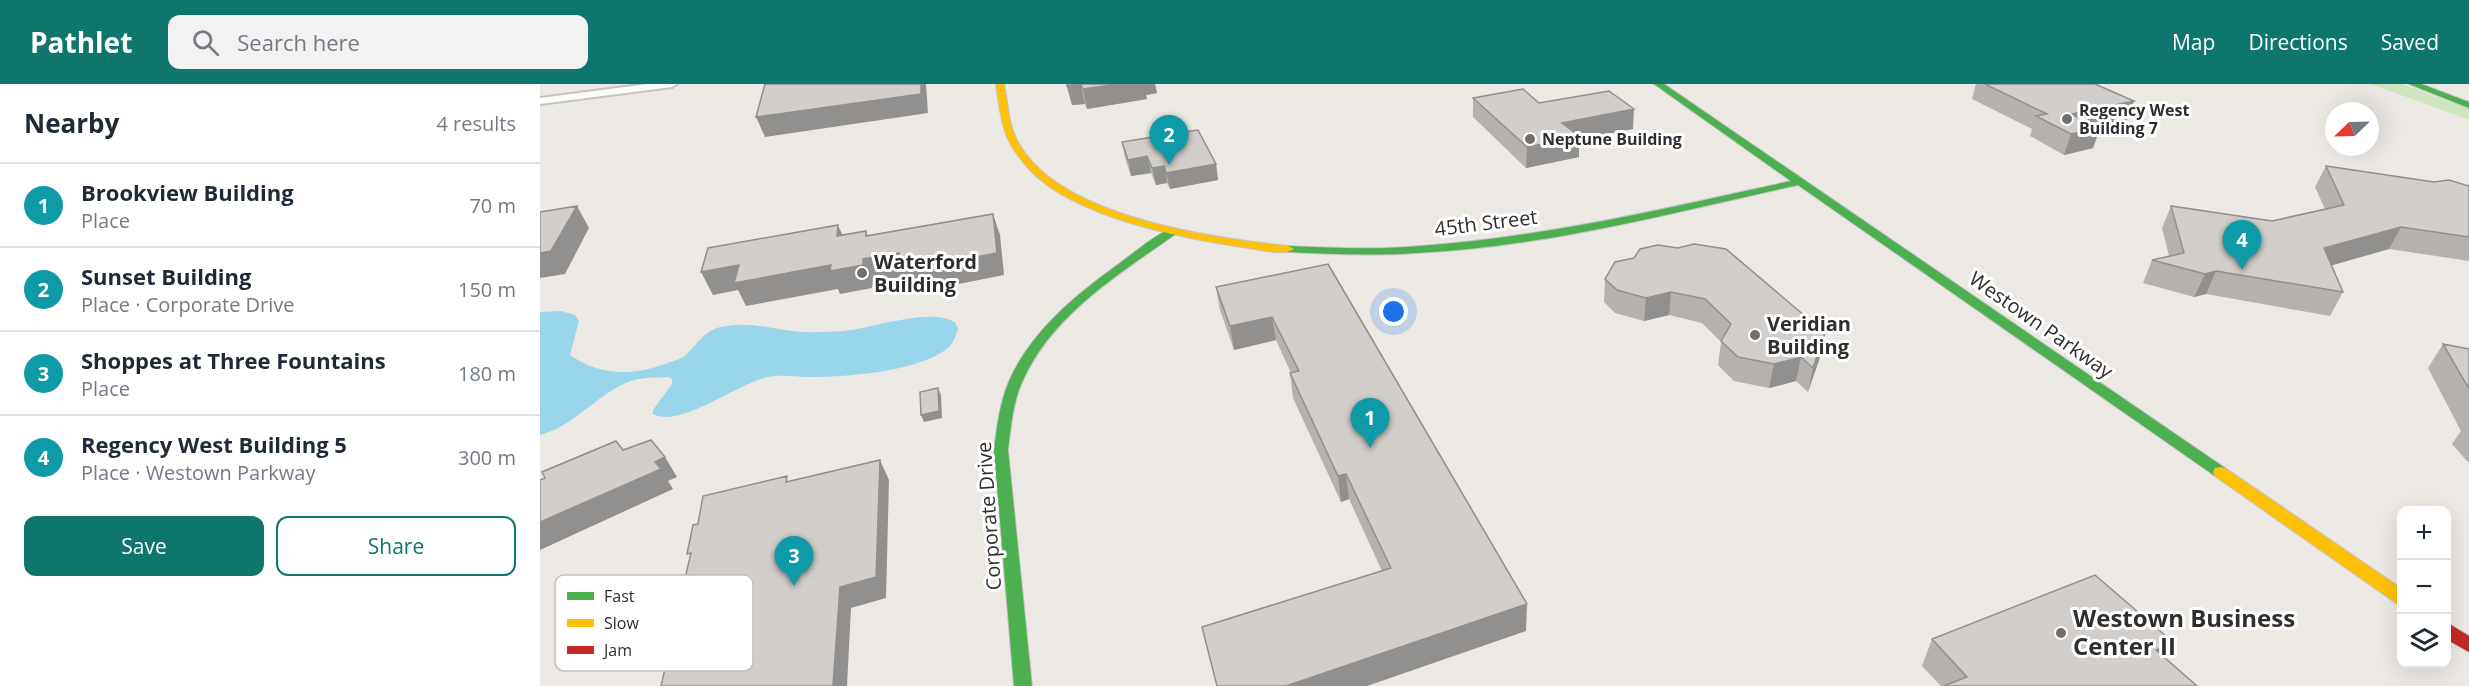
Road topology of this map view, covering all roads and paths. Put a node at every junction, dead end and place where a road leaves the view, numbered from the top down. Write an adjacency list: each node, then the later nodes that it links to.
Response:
1 (672, 84): 7 (street)
2 (1000, 84): 10 (main road)
3 (1658, 84): 9 (main road, Westown Parkway)
4 (2413, 84): 8 (main road)
5 (2440, 84): 6 (main road)
6 (2469, 94)
7 (540, 101)
8 (2469, 105)
9 (1799, 182): 10 (main road, 45th Street); 11 (main road, Westown Parkway)
10 (1173, 231): 14 (main road, Corporate Drive)
11 (2397, 595)
12 (2451, 632): 13 (main road)
13 (2469, 645)
14 (1023, 686)

